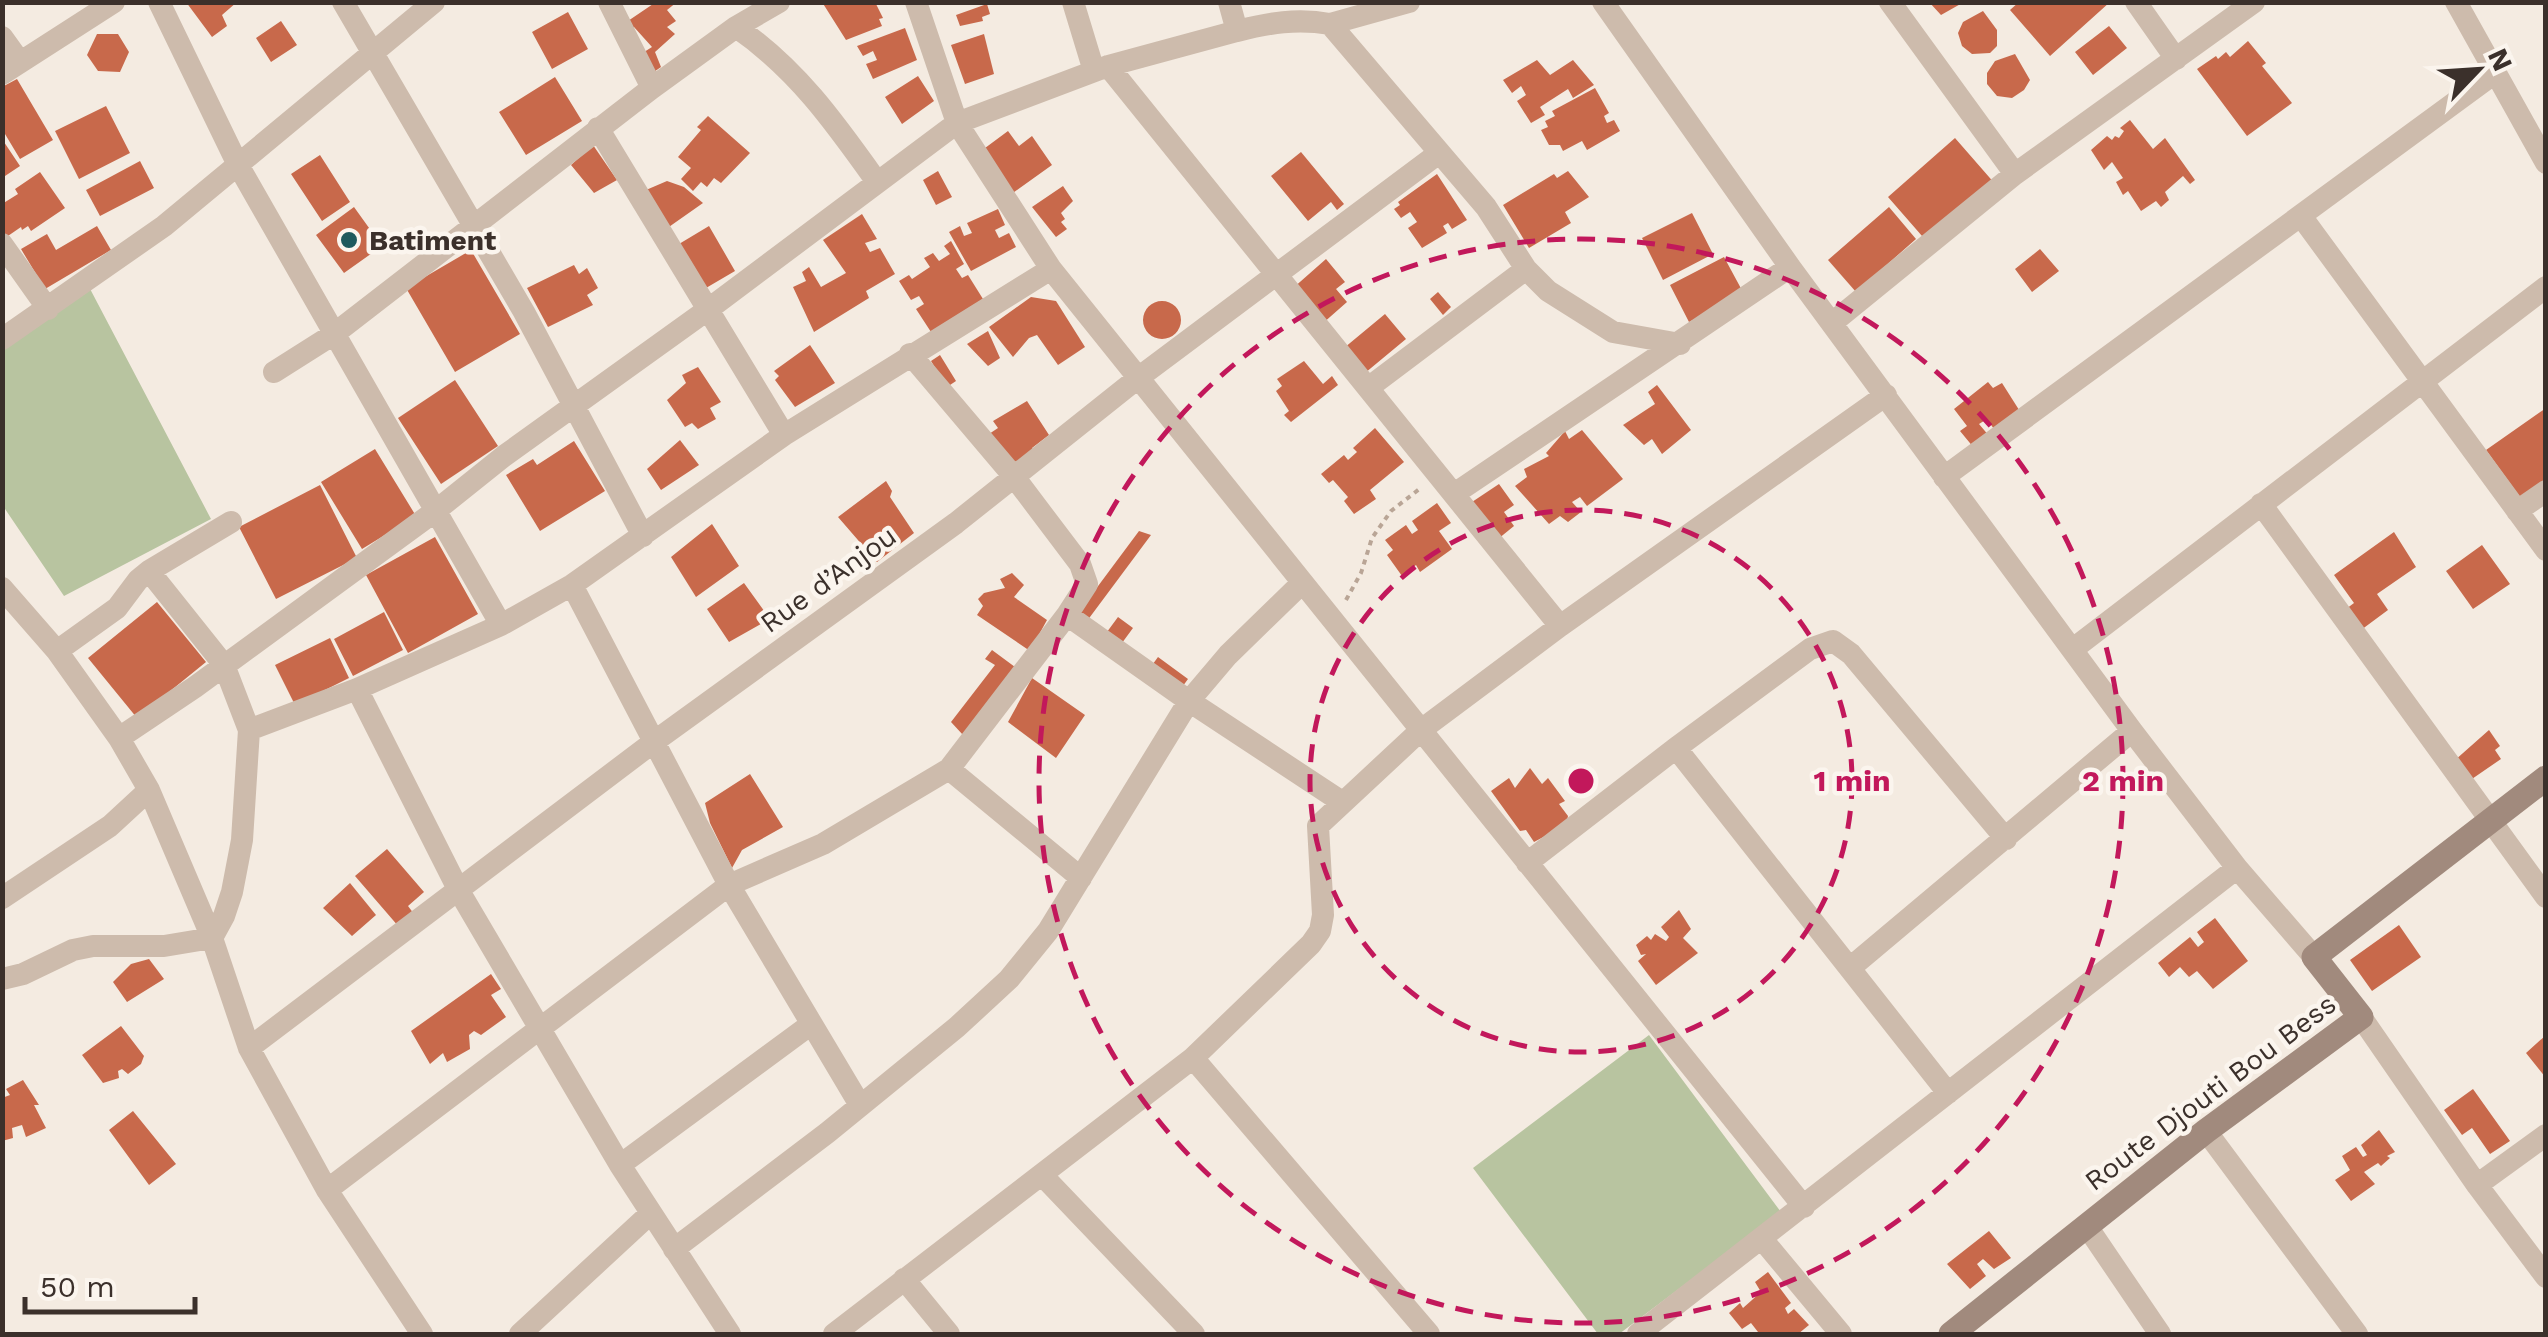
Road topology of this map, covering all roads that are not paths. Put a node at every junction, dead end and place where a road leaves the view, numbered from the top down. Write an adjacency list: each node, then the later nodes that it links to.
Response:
1 (114, 2): 22 (street)
2 (159, 2): 30 (street)
3 (343, 2): 20 (street)
4 (434, 2): 20 (street)
5 (609, 2): 25 (street)
6 (1073, 2): 23 (street)
7 (1230, 2): 18 (street)
8 (1410, 2): 16 (street)
9 (1603, 2): 36 (street)
10 (1890, 2): 31 (street)
11 (2136, 2): 21 (street)
12 (2254, 2): 21 (street)
13 (2456, 2): 24 (street)
14 (916, 3): 26 (street)
15 (771, 4): 17 (street)
16 (1330, 24): 18 (street); 28 (street)
17 (736, 28): 25 (street); 32 (street)
18 (1237, 31): 23 (street)
19 (2, 37): 22 (street)
20 (373, 55): 30 (street); 34 (street)
21 (2176, 59): 31 (street)
22 (11, 68)
23 (1101, 69): 26 (street); 39 (street)
24 (2495, 72): 29 (street); 33 (street)
25 (652, 88): 27 (street)
26 (957, 123): 32 (street); 38 (street)
27 (598, 128): 34 (street); 41 (street)
28 (1439, 154): 37 (street); 39 (street, Rue d’Anjou)
29 (2546, 163)
30 (238, 164): 42 (street); 44 (street)
31 (2015, 174): 43 (street)
32 (877, 182): 41 (street)
33 (2301, 216): 50 (street); 55 (street)
34 (476, 227): 44 (street); 53 (street)
35 (2, 244): 42 (street)
36 (1790, 267): 43 (street); 46 (street)
37 (1526, 268): 46 (street); 51 (street)
38 (1051, 269): 47 (street); 49 (street)
39 (1277, 276): 49 (street, Rue d’Anjou); 51 (street)
40 (2546, 287): 50 (street)
41 (710, 308): 53 (street); 54 (street)
42 (48, 309): 45 (street)
43 (1832, 323): 52 (street)
44 (334, 334): 48 (street); 61 (street)
45 (2, 339)
46 (1680, 344): 58 (street)
47 (910, 354): 54 (street); 56 (street)
48 (274, 372)
49 (1138, 378): 56 (street, Rue d’Anjou); 66 (street)
50 (2422, 380): 59 (street); 60 (street)
51 (1368, 388): 58 (street)
52 (1886, 395): 55 (street); 71 (street)
53 (573, 406): 61 (street); 63 (street)
54 (784, 435): 63 (street)
55 (1944, 477): 72 (street)
56 (1015, 478): 69 (street); 81 (street, Rue d’Anjou)
57 (2546, 491): 60 (street)
58 (1454, 494): 71 (street)
59 (2261, 504): 72 (street); 87 (street)
60 (2517, 511): 64 (street)
61 (434, 512): 70 (street); 74 (street)
62 (230, 522): 65 (street)
63 (643, 536): 67 (street)
64 (2546, 550)
65 (149, 571): 73 (street); 74 (street)
66 (1302, 583): 76 (street); 78 (street)
67 (572, 585): 70 (street); 81 (street)
68 (2, 588): 73 (street)
69 (1067, 615): 76 (street); 83 (street)
70 (501, 625): 75 (street)
71 (1560, 626): 78 (street)
72 (2073, 649): 79 (street)
73 (57, 651): 80 (street)
74 (224, 665): 77 (street); 80 (street)
75 (357, 688): 77 (street); 93 (street)
76 (1189, 701): 86 (street); 91 (street)
77 (249, 730): 96 (street)
78 (1421, 730): 86 (street); 89 (street)
79 (2132, 730): 88 (street); 90 (street)
80 (120, 738): 85 (street)
81 (655, 741): 92 (street); 93 (street, Rue d’Anjou)
82 (1676, 748): 88 (street); 89 (street); 98 (street)
83 (949, 769): 91 (street); 92 (street)
84 (2546, 778): 87 (main road, Route Djouti Bou Bess)
85 (149, 790): 95 (street); 96 (street)
86 (1342, 802): 104 (street)
87 (2490, 820): 94 (street); 97 (main road, Route Djouti Bou Bess)
88 (2006, 839): 98 (street)
89 (1528, 863): 113 (street)
90 (2237, 868): 97 (street); 105 (street)
91 (1081, 878): 106 (street)
92 (730, 885): 101 (street); 102 (street)
93 (459, 891): 102 (street); 103 (street, Rue d’Anjou)
94 (2546, 897)
95 (2, 898)
96 (212, 938): 99 (street); 103 (street)
97 (2314, 956): 100 (main road, Route Djouti Bou Bess)
98 (1850, 968): 105 (street)
99 (2, 978)
100 (2362, 1017): 107 (main road, Route Djouti Bou Bess); 111 (street)
101 (810, 1025): 106 (street); 109 (street)
102 (540, 1030): 109 (street); 112 (street)
103 (249, 1048): 112 (street)
104 (1193, 1058): 110 (street); 126 (street)
105 (1948, 1093): 113 (street)
106 (860, 1106): 117 (street)
107 (2206, 1131): 115 (main road, Route Djouti Bou Bess); 131 (street)
108 (2546, 1135): 111 (street)
109 (620, 1165): 114 (street)
110 (1042, 1175): 119 (street); 125 (street)
111 (2477, 1185): 118 (street)
112 (327, 1190): 120 (street)
113 (1804, 1207): 116 (street)
114 (652, 1213): 117 (street); 121 (street)
115 (2086, 1225): 129 (main road, Route Djouti Bou Bess); 130 (street)
116 (1762, 1239): 127 (street); 128 (street)
117 (674, 1249): 122 (street)
118 (2546, 1277)
119 (904, 1279): 123 (street); 124 (street)
120 (418, 1333)
121 (520, 1334)
122 (730, 1334)
123 (834, 1334)
124 (949, 1334)
125 (1194, 1334)
126 (1429, 1334)
127 (1638, 1334)
128 (1842, 1334)
129 (1951, 1334)
130 (2160, 1334)
131 (2357, 1334)

